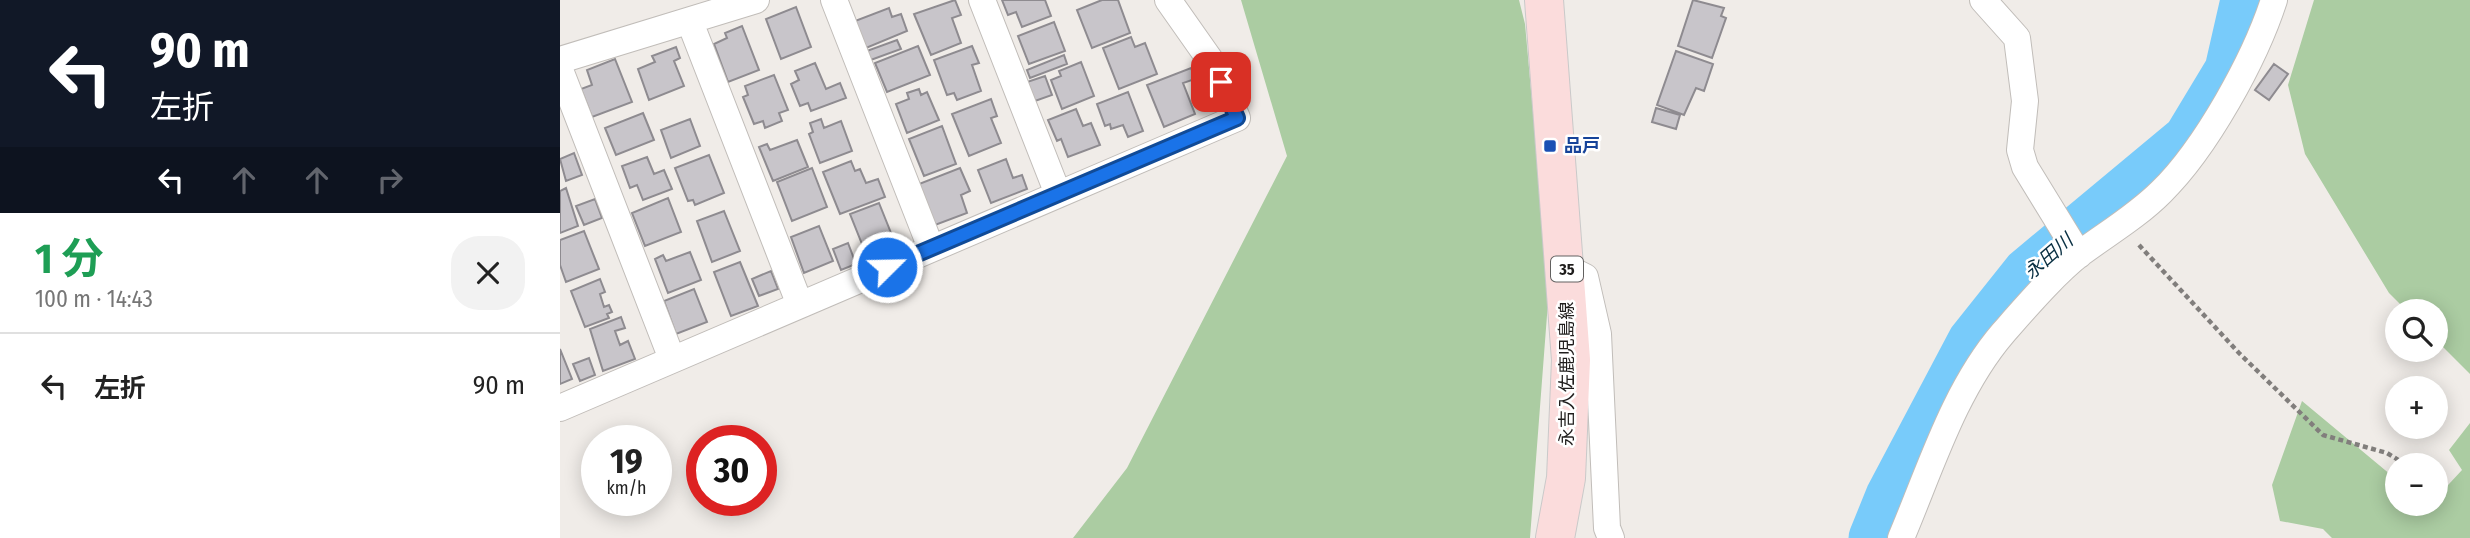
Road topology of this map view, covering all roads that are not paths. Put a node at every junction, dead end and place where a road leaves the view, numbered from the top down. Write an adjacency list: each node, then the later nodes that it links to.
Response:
1 (755, 0): 8 (street)
2 (834, 0): 12 (street)
3 (982, 0): 11 (street)
4 (1168, 0): 11 (street)
5 (1544, 0): 14 (main road, 永吉入佐鹿児島線 / 35)
6 (1983, 0): 13 (street)
7 (2274, 0): 13 (street)
8 (690, 22): 9 (street); 15 (street)
9 (560, 60)
10 (560, 70): 16 (street)
11 (1058, 194): 12 (street)
12 (931, 248): 15 (street)
13 (2075, 249): 20 (street)
14 (1567, 268): 18 (main road, 永吉入佐鹿児島線 / 35); 19 (street)
15 (800, 305): 16 (street)
16 (672, 359): 17 (street)
17 (560, 408)
18 (1555, 538)
19 (1611, 538)
20 (1902, 538)

